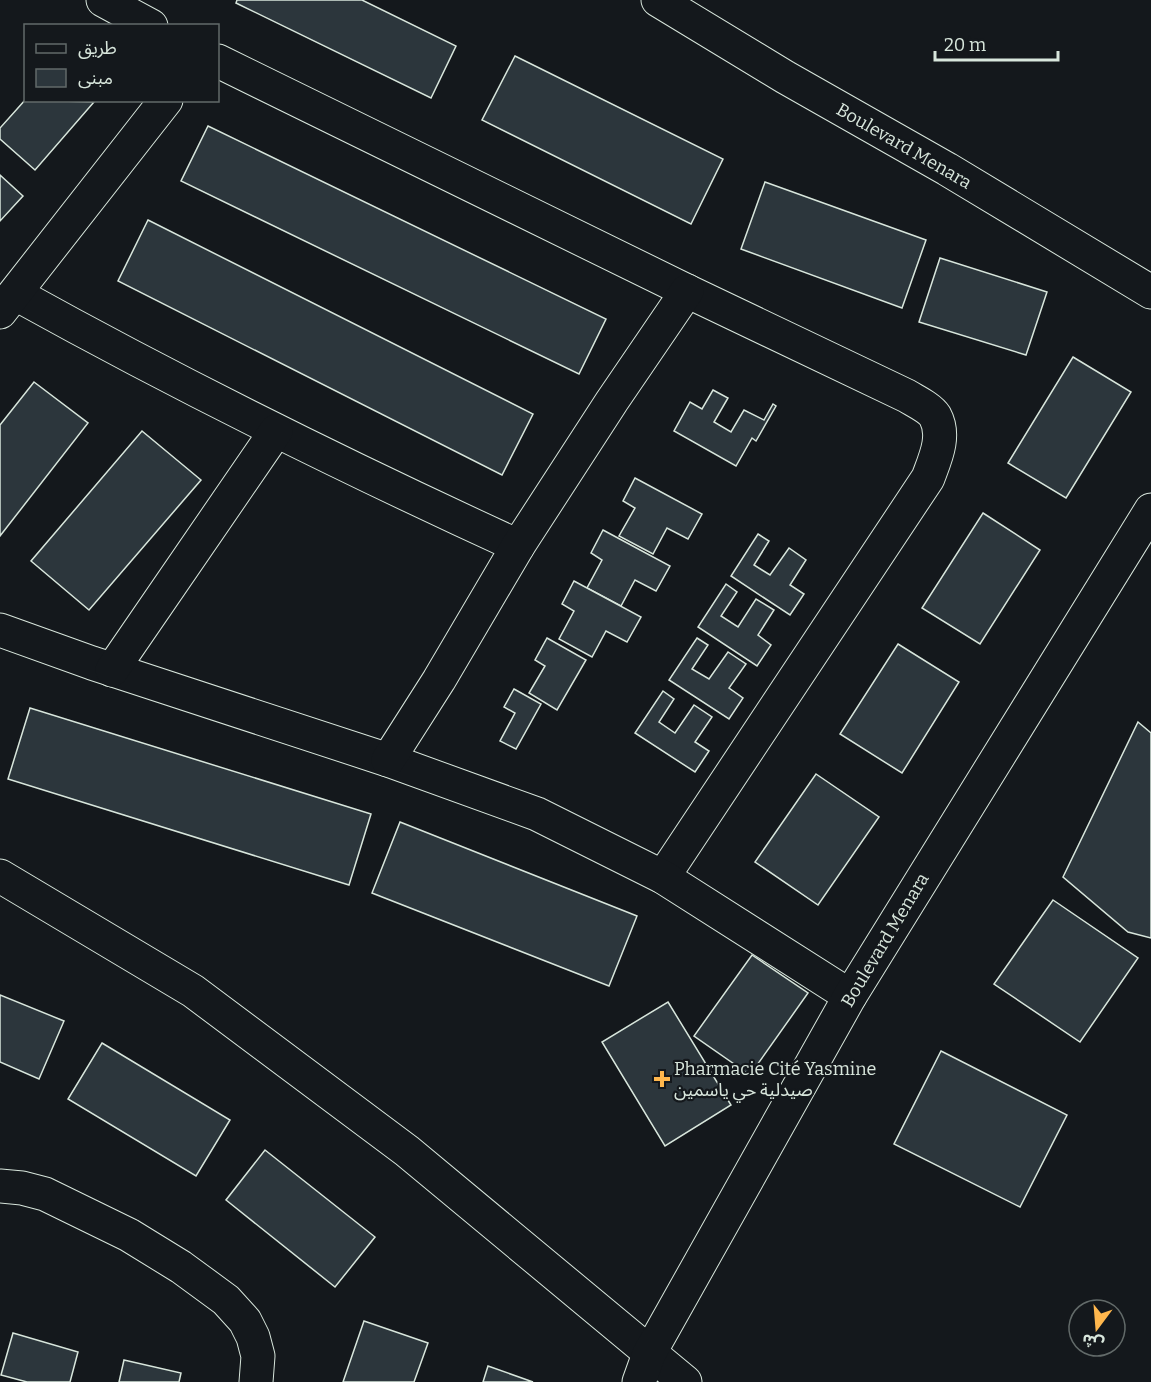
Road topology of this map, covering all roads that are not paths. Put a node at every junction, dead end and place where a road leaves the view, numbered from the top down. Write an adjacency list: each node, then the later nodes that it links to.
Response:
1 (103, 0): 3 (street)
2 (658, 0): 7 (street, Boulevard Menara)
3 (147, 24)
4 (219, 61): 6 (street)
5 (164, 102): 8 (street)
6 (687, 291): 11 (street); 16 (street)
7 (1151, 292)
8 (8, 303): 9 (street)
9 (276, 431): 11 (street); 13 (street)
10 (1151, 510): 17 (street, Boulevard Menara)
11 (518, 546): 14 (street)
12 (1, 633): 13 (street)
13 (112, 669): 14 (street)
14 (388, 760): 16 (street)
15 (0, 876): 19 (street)
16 (663, 877): 17 (street)
17 (850, 996): 19 (street, Boulevard Menara)
18 (0, 1186): 20 (street)
19 (644, 1368): 21 (street)
20 (256, 1382)
21 (685, 1382)

